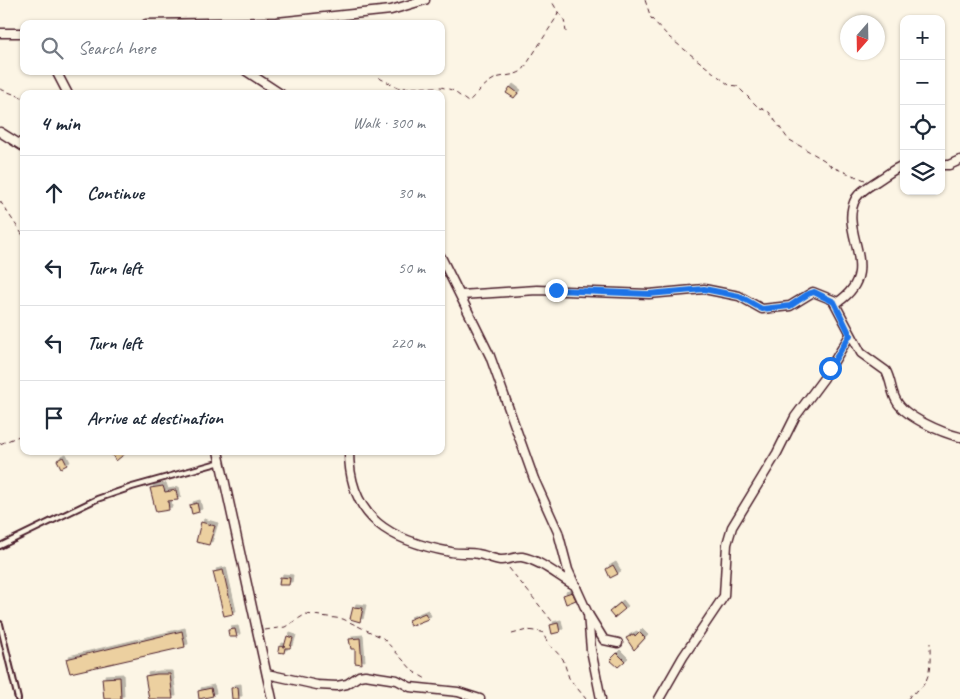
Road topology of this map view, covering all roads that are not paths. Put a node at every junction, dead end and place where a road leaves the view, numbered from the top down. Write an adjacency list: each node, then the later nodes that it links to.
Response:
1 (426, 0): 2 (street)
2 (296, 20)
3 (0, 33): 4 (street)
4 (20, 34)
5 (58, 75): 7 (street)
6 (252, 75): 8 (street)
7 (66, 90)
8 (275, 90)
9 (0, 132): 10 (street)
10 (20, 144)
11 (960, 160): 12 (street)
12 (945, 165)
13 (900, 167): 16 (street)
14 (445, 265): 15 (street)
15 (461, 295): 16 (street); 23 (street)
16 (834, 302): 17 (street)
17 (850, 335): 18 (street); 32 (street)
18 (960, 437)
19 (219, 455): 21 (street)
20 (349, 455): 23 (street)
21 (221, 462): 22 (lane); 27 (street)
22 (0, 546)
23 (576, 586): 24 (street)
24 (588, 614): 26 (street); 31 (street)
25 (0, 624): 28 (lane)
26 (618, 643)
27 (267, 674): 29 (street); 30 (street)
28 (18, 699)
29 (272, 699)
30 (480, 699)
31 (602, 699)
32 (659, 699)

